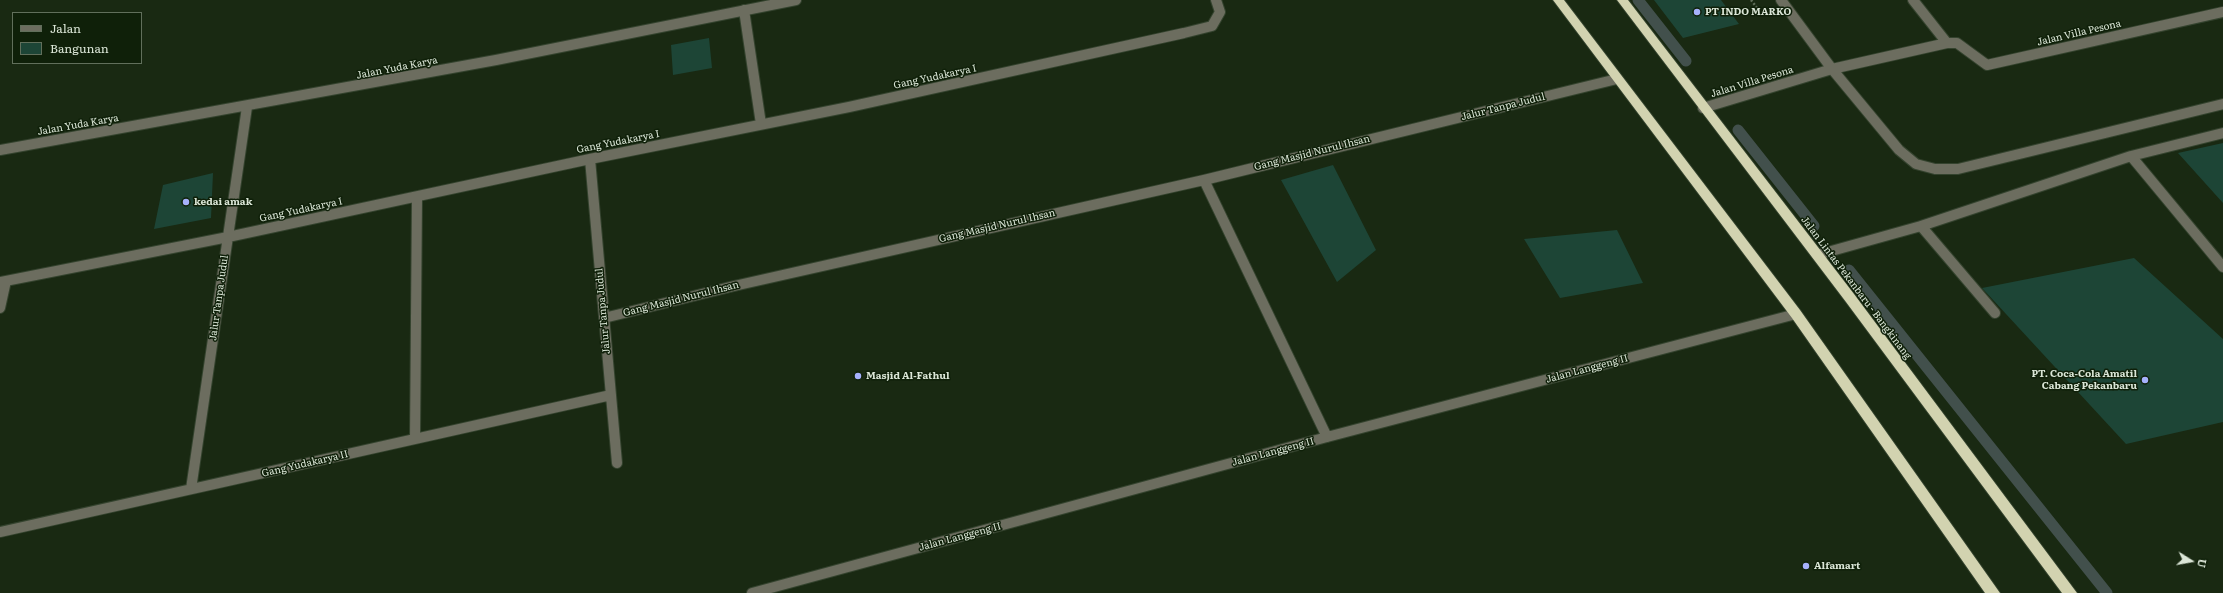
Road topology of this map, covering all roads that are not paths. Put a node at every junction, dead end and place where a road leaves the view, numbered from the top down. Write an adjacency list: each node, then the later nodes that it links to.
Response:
1 (796, 0): 7 (street, Jalan Yuda Karya)
2 (1216, 0): 15 (street, Gang Yudakarya I)
3 (1558, 0): 11 (highway)
4 (1622, 0): 14 (highway, Jalan Lintas Pekanbaru - Bangkinang)
5 (1781, 0): 10 (street)
6 (1913, 0): 9 (street)
7 (744, 10): 13 (street, Jalan Yuda Karya); 15 (street)
8 (2223, 12): 9 (street, Jalan Villa Pesona)
9 (1947, 43): 10 (street, Jalan Villa Pesona)
10 (1832, 69): 12 (street); 14 (street, Jalan Villa Pesona)
11 (1617, 79): 17 (street, Jalur Tanpa Judul); 30 (highway)
12 (2223, 104)
13 (247, 107): 18 (street, Jalan Yuda Karya); 24 (street, Jalur Tanpa Judul)
14 (1704, 108): 25 (highway, Jalan Lintas Pekanbaru - Bangkinang)
15 (761, 124): 20 (street, Gang Yudakarya I)
16 (2223, 133): 19 (street)
17 (1389, 135): 21 (street, Gang Masjid Nurul Ihsan)
18 (0, 150)
19 (2131, 156): 23 (street); 26 (street)
20 (590, 158): 22 (street, Gang Yudakarya I); 31 (street, Jalur Tanpa Judul)
21 (1204, 180): 31 (street, Gang Masjid Nurul Ihsan); 33 (street)
22 (417, 197): 24 (street, Gang Yudakarya I); 34 (street)
23 (1921, 226): 25 (street); 29 (street)
24 (228, 237): 27 (street, Gang Yudakarya I); 36 (street, Jalur Tanpa Judul)
25 (1817, 255): 40 (highway, Jalan Lintas Pekanbaru - Bangkinang)
26 (2223, 267)
27 (3, 281): 28 (street)
28 (0, 308)
29 (1995, 313)
30 (1796, 314): 33 (street, Jalan Langgeng II); 39 (highway)
31 (604, 318): 32 (street, Jalur Tanpa Judul)
32 (611, 395): 34 (street, Gang Yudakarya II); 35 (street, Jalur Tanpa Judul)
33 (1327, 438): 38 (street, Jalan Langgeng II)
34 (415, 439): 36 (street, Gang Yudakarya II)
35 (617, 463)
36 (191, 490): 37 (street, Gang Yudakarya II)
37 (0, 532)
38 (752, 593)
39 (1993, 593)
40 (2070, 593)

